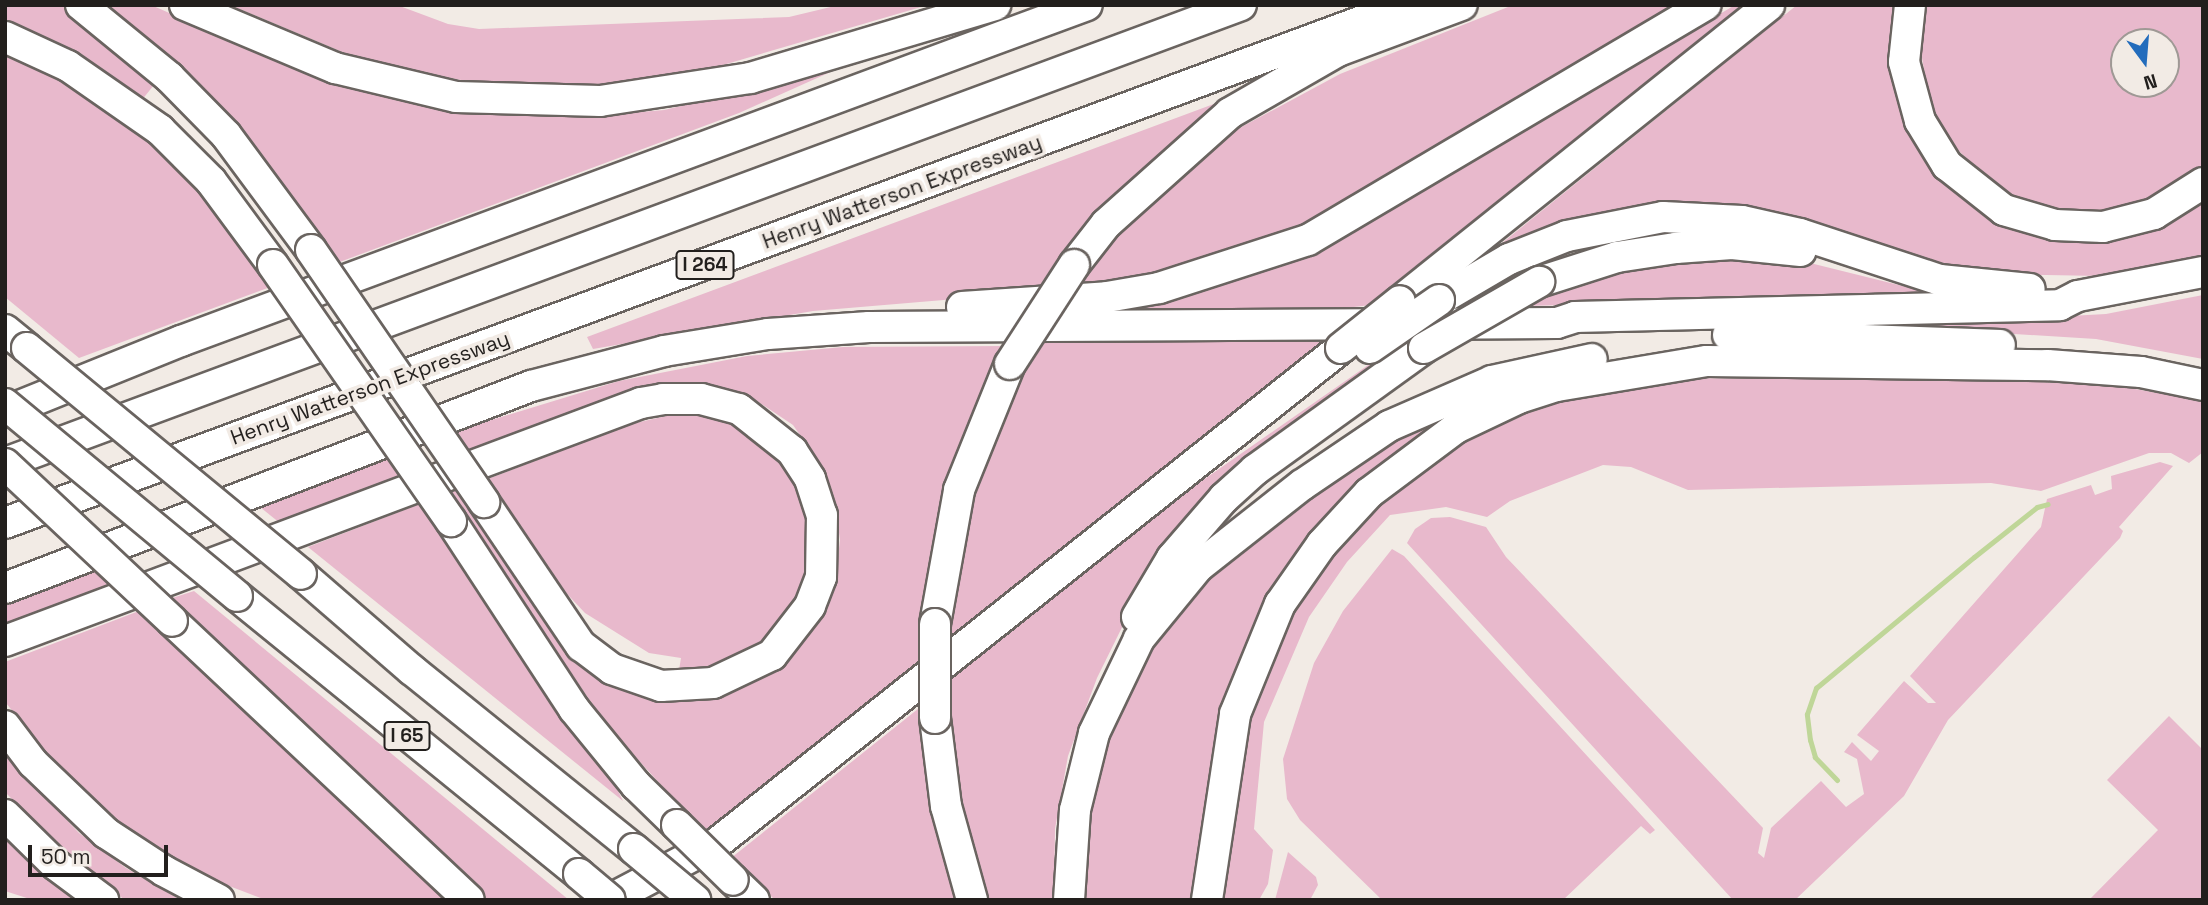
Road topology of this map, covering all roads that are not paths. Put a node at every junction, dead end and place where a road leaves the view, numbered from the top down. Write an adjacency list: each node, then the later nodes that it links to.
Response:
1 (80, 5): 30 (highway, bridge)
2 (185, 5): 3 (highway)
3 (995, 5)
4 (1087, 5): 22 (highway)
5 (1241, 5): 27 (highway)
6 (1405, 5): 28 (highway, Henry Watterson Expressway / I 264)
7 (1462, 5): 39 (highway, bridge)
8 (1706, 5): 17 (highway)
9 (1769, 5): 24 (highway, bridge)
10 (1910, 5): 12 (highway)
11 (5, 37): 33 (highway, bridge)
12 (2203, 183)
13 (1880, 262): 15 (highway); 24 (highway, bridge); 40 (highway, bridge)
14 (2203, 272): 15 (highway)
15 (2078, 296): 16 (highway)
16 (1557, 323): 17 (highway); 20 (highway)
17 (869, 327): 29 (highway)
18 (16, 339): 38 (highway, I 65, bridge)
19 (1707, 361): 21 (highway); 40 (highway); 41 (highway)
20 (2203, 368)
21 (2203, 385)
22 (59, 391): 23 (highway); 26 (highway)
23 (5, 397)
24 (1280, 397): 37 (highway)
25 (5, 404): 37 (highway, I 65, bridge)
26 (5, 412)
27 (5, 463): 36 (highway, bridge)
28 (5, 523)
29 (5, 589)
30 (5, 641)
31 (5, 726): 35 (highway)
32 (5, 815): 34 (highway)
33 (744, 890)
34 (103, 900)
35 (219, 900)
36 (469, 900)
37 (609, 900)
38 (695, 900)
39 (972, 900)
40 (1067, 900)
41 (1207, 900)

